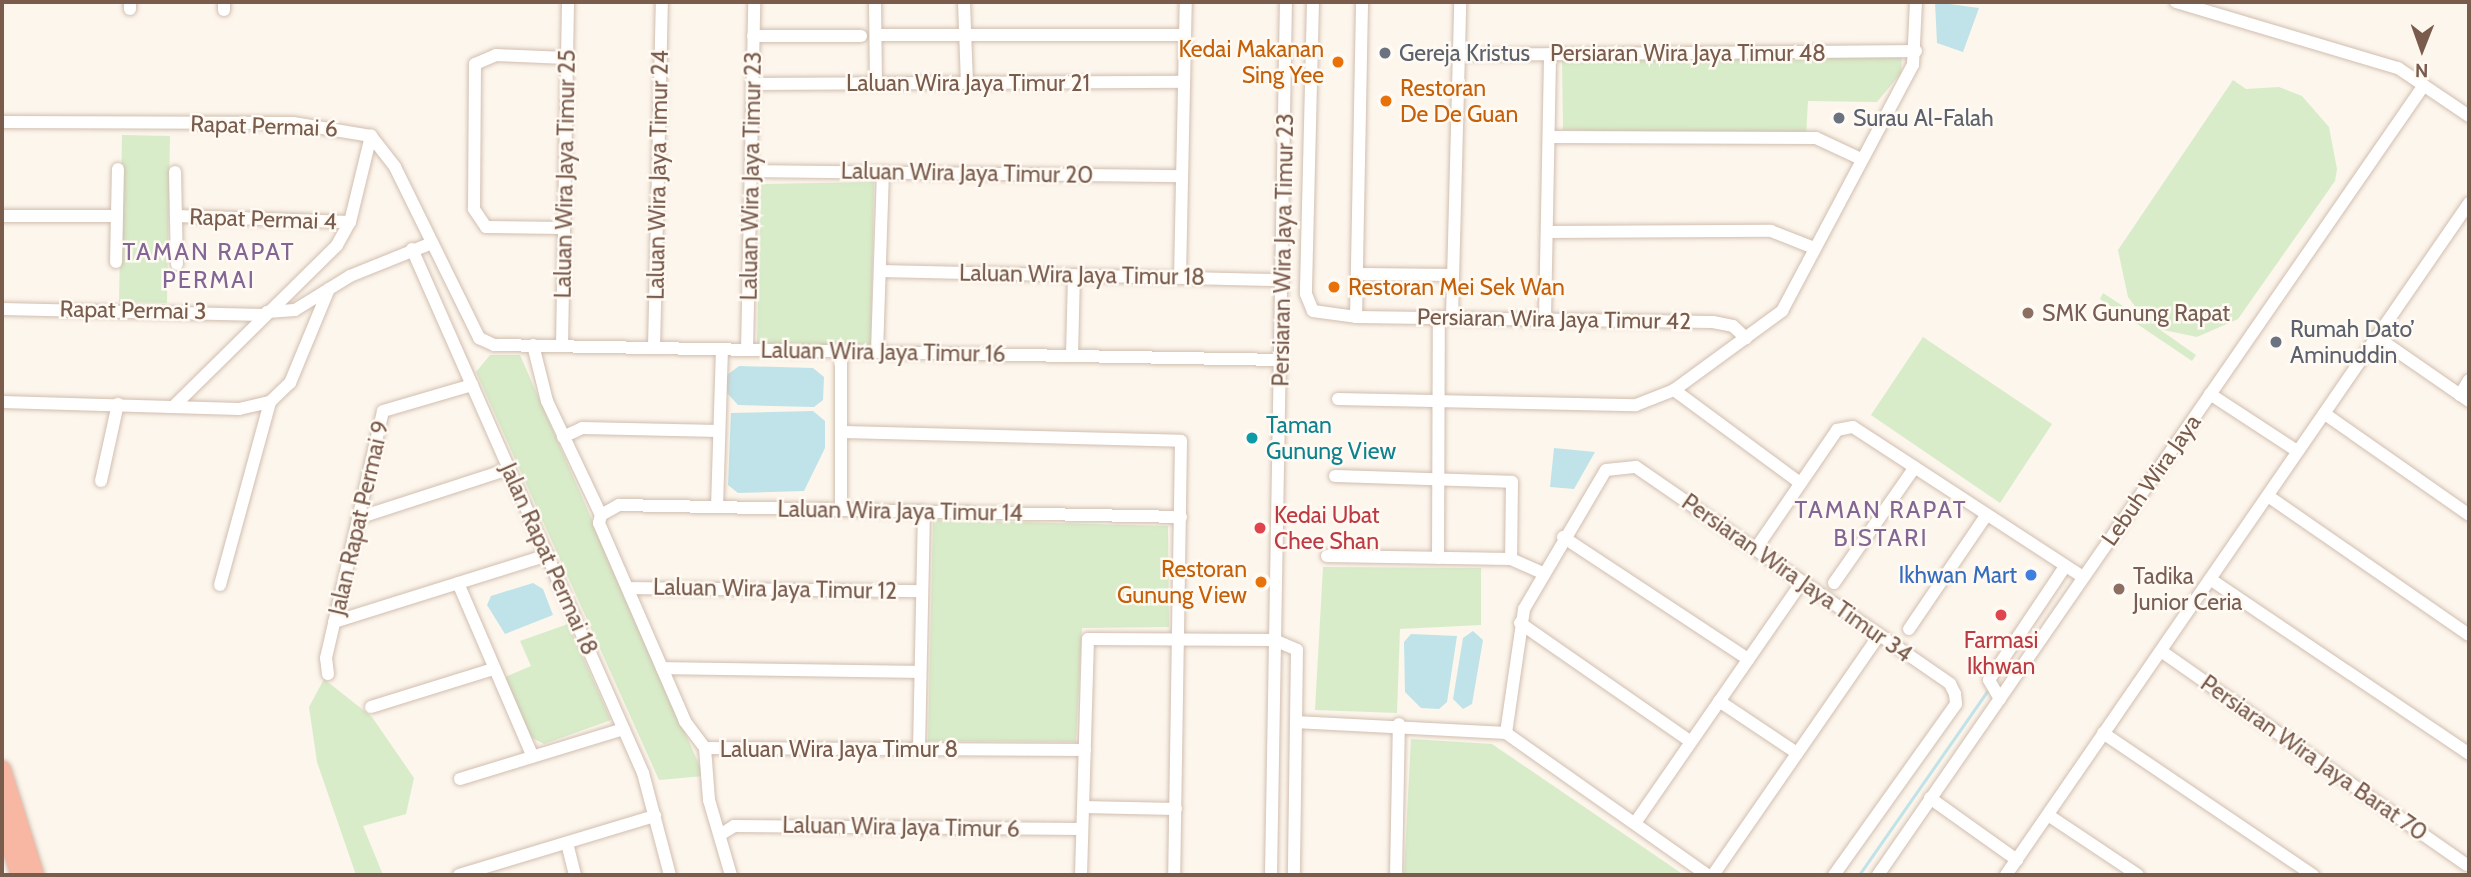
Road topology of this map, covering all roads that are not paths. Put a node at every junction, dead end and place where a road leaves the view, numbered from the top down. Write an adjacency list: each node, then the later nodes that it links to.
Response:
1 (568, 2): 21 (street, Laluan Wira Jaya Timur 25)
2 (663, 2): 66 (street, Laluan Wira Jaya Timur 24)
3 (754, 2): 16 (street, Laluan Wira Jaya Timur 23)
4 (874, 2): 13 (street)
5 (964, 2): 14 (street)
6 (1186, 2): 15 (street)
7 (1286, 2): 54 (street, Persiaran Wira Jaya Timur 23)
8 (1313, 2): 58 (street, Persiaran Wira Jaya Timur 42)
9 (1362, 2): 50 (street)
10 (1460, 2): 20 (street)
11 (1916, 2): 18 (street)
12 (2176, 2): 26 (street)
13 (876, 35): 14 (street); 24 (street)
14 (965, 35): 15 (street); 22 (street)
15 (1185, 35): 23 (street)
16 (753, 36): 17 (street); 25 (street, Laluan Wira Jaya Timur 23)
17 (861, 36)
18 (1916, 51): 19 (street, Persiaran Wira Jaya Timur 48); 31 (street)
19 (1550, 54): 20 (street, Persiaran Wira Jaya Timur 48); 30 (street)
20 (1460, 55): 52 (street)
21 (566, 58): 42 (street, Laluan Wira Jaya Timur 25); 42 (street)
22 (967, 82): 23 (street, Laluan Wira Jaya Timur 21); 24 (street, Laluan Wira Jaya Timur 21)
23 (1184, 82): 36 (street)
24 (876, 83): 25 (street, Laluan Wira Jaya Timur 21)
25 (752, 84): 33 (street, Laluan Wira Jaya Timur 23)
26 (2424, 85): 27 (street); 76 (street, Lebuh Wira Jaya)
27 (2469, 116)
28 (2, 122): 29 (street, Rapat Permai 6)
29 (370, 136): 41 (street, Rapat Permai 3); 44 (street, Rapat Permai 6)
30 (1549, 137): 31 (street); 43 (street)
31 (1861, 159): 45 (street)
32 (118, 169): 39 (street)
33 (752, 171): 35 (street, Laluan Wira Jaya Timur 20); 68 (street, Laluan Wira Jaya Timur 23)
34 (176, 172): 40 (street)
35 (883, 172): 36 (street, Laluan Wira Jaya Timur 20); 49 (street)
36 (1182, 176): 53 (street)
37 (2469, 203): 62 (street)
38 (2, 216): 39 (street)
39 (117, 216): 47 (street)
40 (176, 216): 41 (street, Rapat Permai 4); 48 (street)
41 (350, 222): 57 (street, Rapat Permai 3)
42 (564, 228): 65 (street, Laluan Wira Jaya Timur 25)
43 (1548, 232): 45 (street); 60 (street)
44 (432, 243): 46 (street); 63 (street, Rapat Permai 6)
45 (1814, 248): 61 (street)
46 (412, 249): 55 (street, Rapat Permai 3); 74 (street, Jalan Rapat Permai 18)
47 (116, 262)
48 (177, 264)
49 (880, 271): 51 (street, Laluan Wira Jaya Timur 18); 70 (street)
50 (1357, 274): 52 (street); 58 (street)
51 (1074, 275): 53 (street, Laluan Wira Jaya Timur 18); 71 (street)
52 (1453, 275): 59 (street)
53 (1180, 277): 54 (street, Laluan Wira Jaya Timur 18)
54 (1283, 280): 72 (street, Persiaran Wira Jaya Timur 23)
55 (329, 289): 57 (street, Rapat Permai 3); 81 (street)
56 (2, 309): 57 (street, Rapat Permai 3)
57 (265, 314): 83 (street, Rapat Permai 3)
58 (1356, 317): 59 (street, Persiaran Wira Jaya Timur 42)
59 (1446, 317): 60 (street, Persiaran Wira Jaya Timur 42); 79 (street)
60 (1545, 318): 61 (street, Persiaran Wira Jaya Timur 42)
61 (1746, 338): 75 (street)
62 (2378, 338): 77 (street); 84 (street)
63 (485, 343): 64 (street, Laluan Wira Jaya Timur 16)
64 (533, 345): 65 (street, Laluan Wira Jaya Timur 16); 87 (street, Laluan Wira Jaya Timur 8)
65 (562, 346): 66 (street, Laluan Wira Jaya Timur 16)
66 (654, 348): 67 (street, Laluan Wira Jaya Timur 16)
67 (722, 349): 68 (street, Laluan Wira Jaya Timur 16); 85 (street)
68 (747, 350): 69 (street, Laluan Wira Jaya Timur 16)
69 (841, 351): 70 (street, Laluan Wira Jaya Timur 16); 86 (street)
70 (877, 352): 71 (street, Laluan Wira Jaya Timur 16)
71 (1072, 356): 72 (street, Laluan Wira Jaya Timur 16)
72 (1281, 360): 126 (street, Persiaran Wira Jaya Timur 23)
73 (2469, 380): 77 (street)
74 (472, 385): 90 (street, Jalan Rapat Permai 18); 103 (street, Jalan Rapat Permai 9)
75 (1674, 390): 79 (street); 94 (street)
76 (2210, 394): 88 (street); 112 (street, Lebuh Wira Jaya)
77 (2465, 398)
78 (1338, 400): 79 (street)
79 (1437, 401): 92 (street)
80 (2, 402): 82 (street)
81 (270, 402): 83 (street); 117 (street)
82 (118, 404): 83 (street); 93 (street)
83 (174, 406)
84 (2325, 414): 88 (street); 100 (street)
85 (719, 431): 87 (street); 96 (street)
86 (844, 432): 97 (street); 101 (street)
87 (563, 437): 99 (street, Laluan Wira Jaya Timur 8)
88 (2297, 452): 95 (street)
89 (1914, 467): 94 (street); 102 (street); 116 (street)
90 (509, 469): 103 (street); 106 (street, Jalan Rapat Permai 18)
91 (1335, 476): 92 (street)
92 (1438, 480): 108 (street); 109 (street)
93 (101, 481)
94 (1800, 483): 105 (street)
95 (2268, 496): 113 (street); 123 (street)
96 (716, 507): 97 (street, Laluan Wira Jaya Timur 14); 99 (street, Laluan Wira Jaya Timur 14)
97 (841, 509): 98 (street, Laluan Wira Jaya Timur 14)
98 (924, 512): 101 (street, Laluan Wira Jaya Timur 14); 119 (street)
99 (601, 515): 118 (street, Laluan Wira Jaya Timur 8)
100 (2469, 515)
101 (1181, 517): 125 (street)
102 (1985, 517): 110 (street); 122 (street)
103 (358, 518): 120 (street, Jalan Rapat Permai 9)
104 (1563, 537): 105 (street, Persiaran Wira Jaya Timur 34); 111 (street); 128 (street)
105 (1757, 547): 115 (street, Persiaran Wira Jaya Timur 34)
106 (548, 555): 114 (street); 138 (street, Jalan Rapat Permai 18)
107 (1327, 556): 108 (street)
108 (1438, 558): 109 (street)
109 (1511, 559): 111 (street)
110 (2064, 568): 112 (street); 133 (street)
111 (1542, 573): 121 (street)
112 (2083, 577): 133 (street, Lebuh Wira Jaya)
113 (2210, 579): 127 (street); 146 (street)
114 (458, 583): 120 (street); 130 (street)
115 (1801, 583): 124 (street, Persiaran Wira Jaya Timur 34); 128 (street)
116 (1834, 583)
117 (220, 585)
118 (629, 588): 119 (street, Laluan Wira Jaya Timur 12); 129 (street, Laluan Wira Jaya Timur 8)
119 (922, 591): 131 (street)
120 (334, 622): 132 (street, Jalan Rapat Permai 9)
121 (1520, 623): 139 (street); 141 (street)
122 (1909, 629)
123 (2469, 635)
124 (1878, 637): 145 (street); 175 (street, Persiaran Wira Jaya Timur 34)
125 (1180, 640): 126 (street); 144 (street); 152 (street)
126 (1275, 640): 136 (street); 170 (street, Persiaran Wira Jaya Timur 23)
127 (2161, 651): 140 (street); 161 (street, Persiaran Wira Jaya Barat 70)
128 (1748, 659): 134 (street)
129 (662, 668): 131 (street); 142 (street, Laluan Wira Jaya Timur 8)
130 (493, 669): 135 (street); 147 (street)
131 (918, 672): 143 (street)
132 (328, 674)
133 (2000, 699): 150 (street, Lebuh Wira Jaya)
134 (1719, 701): 141 (street); 145 (street)
135 (371, 707)
136 (1296, 722): 137 (street); 171 (street)
137 (1399, 724): 139 (street); 172 (street)
138 (624, 729): 147 (street); 154 (street, Jalan Rapat Permai 18)
139 (1506, 733): 156 (street)
140 (2103, 733): 153 (street); 179 (street)
141 (1690, 741): 156 (street)
142 (705, 748): 143 (street, Laluan Wira Jaya Timur 8); 158 (street)
143 (919, 749): 144 (street, Laluan Wira Jaya Timur 8)
144 (1085, 750): 151 (street)
145 (1797, 753): 174 (street)
146 (2469, 754)
147 (533, 757): 149 (street)
148 (2, 770): 163 (highway)
149 (460, 779)
150 (1930, 798): 160 (street); 176 (street, Lebuh Wira Jaya)
151 (1083, 807): 152 (street); 157 (street)
152 (1176, 809): 169 (street)
153 (2048, 815): 160 (street); 178 (street)
154 (655, 817): 159 (street); 166 (street, Jalan Rapat Permai 18)
155 (2, 819): 162 (highway)
156 (1635, 823): 173 (street)
157 (1082, 829): 158 (street, Laluan Wira Jaya Timur 6); 168 (street)
158 (723, 833): 167 (street)
159 (567, 843): 164 (street); 165 (street)
160 (2017, 860): 177 (street)
161 (2465, 867)
162 (20, 875)
163 (35, 875)
164 (459, 875)
165 (575, 875)
166 (670, 875)
167 (731, 875)
168 (1081, 875)
169 (1174, 875)
170 (1271, 875)
171 (1294, 875)
172 (1396, 875)
173 (1707, 875)
174 (1713, 875)
175 (1834, 875)
176 (1878, 875)
177 (2006, 875)
178 (2138, 875)
179 (2313, 875)

